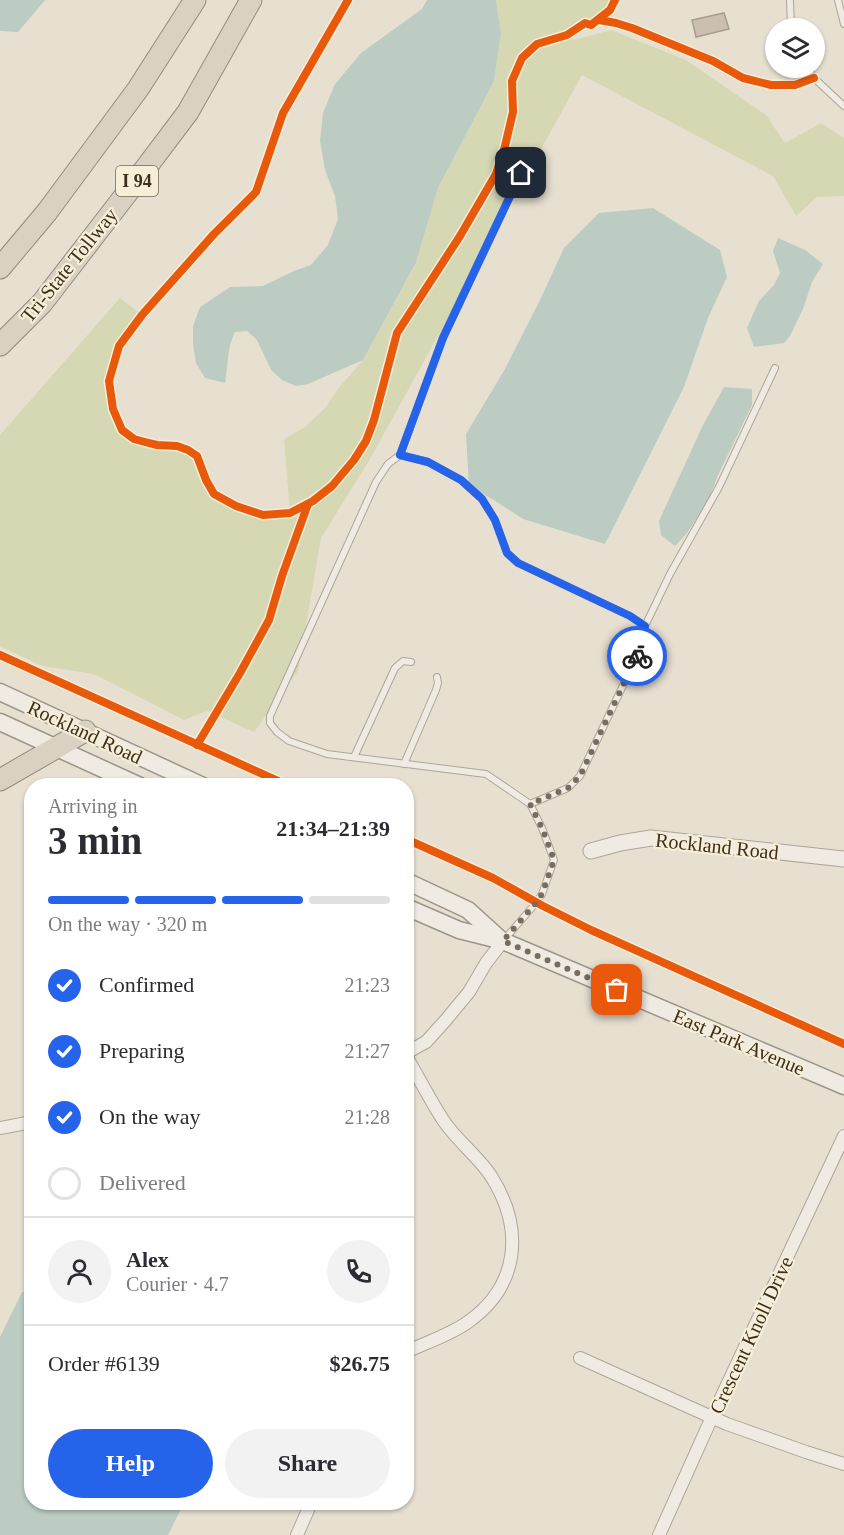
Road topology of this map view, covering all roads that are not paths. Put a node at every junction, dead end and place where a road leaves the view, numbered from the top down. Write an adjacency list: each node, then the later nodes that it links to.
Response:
1 (195, 0): 10 (highway, I 94)
2 (251, 0): 11 (highway, Tri-State Tollway / I 94)
3 (790, 0): 5 (lane)
4 (838, 0): 6 (lane)
5 (791, 18)
6 (844, 24)
7 (814, 78): 8 (lane)
8 (844, 106)
9 (521, 173): 13 (lane)
10 (0, 268)
11 (0, 345)
12 (775, 368): 14 (lane)
13 (400, 455): 14 (lane); 21 (lane)
14 (645, 626): 26 (lane)
15 (411, 662): 21 (lane)
16 (437, 676): 22 (lane)
17 (0, 692): 19 (main road, Rockland Road)
18 (0, 722): 20 (main road, Rockland Road)
19 (85, 731): 20 (highway); 24 (main road, Rockland Road)
20 (57, 747): 23 (main road, Rockland Road); 25 (highway)
21 (354, 757): 22 (lane)
22 (404, 764): 26 (lane)
23 (123, 778)
24 (186, 778)
25 (0, 780)
26 (530, 804): 31 (lane)
27 (591, 851): 28 (street, Rockland Road)
28 (844, 859)
29 (414, 885): 31 (main road)
30 (414, 910): 31 (main road)
31 (503, 941): 32 (street); 34 (main road, East Park Avenue)
32 (414, 1050)
33 (414, 1069): 38 (street)
34 (844, 1086)
35 (24, 1124): 36 (street)
36 (0, 1128)
37 (844, 1136): 40 (street, Crescent Knoll Drive)
38 (414, 1348)
39 (580, 1358): 40 (street)
40 (712, 1417): 41 (street); 44 (street, Crescent Knoll Drive)
41 (844, 1464)
42 (308, 1510): 43 (street)
43 (297, 1535)
44 (659, 1535)

